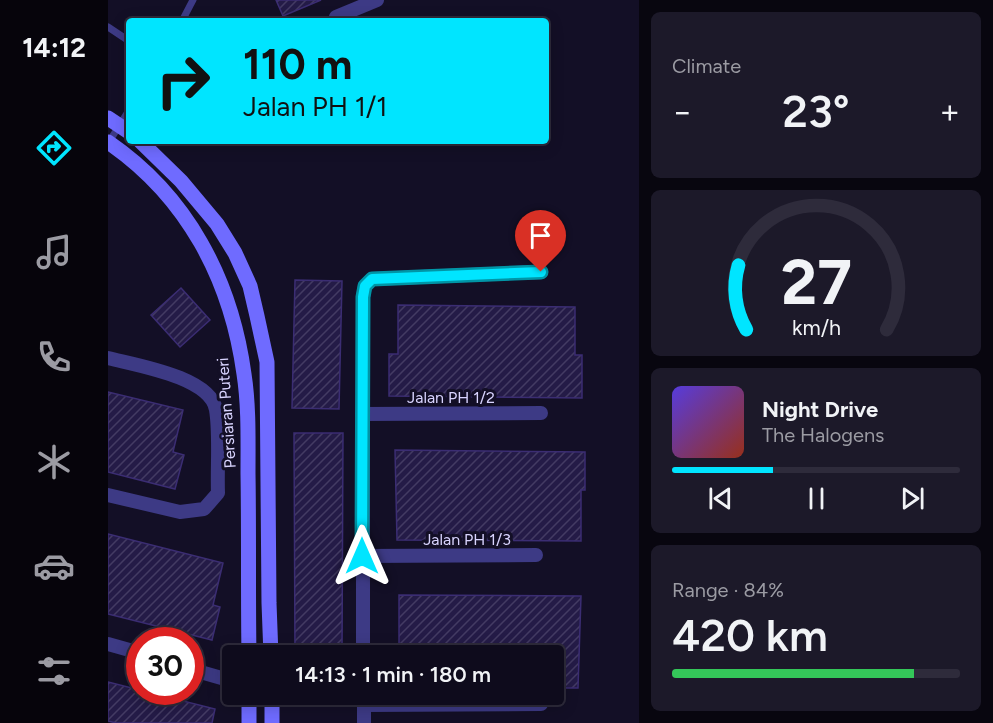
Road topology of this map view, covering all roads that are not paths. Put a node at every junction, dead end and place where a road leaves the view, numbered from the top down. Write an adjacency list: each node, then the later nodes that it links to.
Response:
1 (193, 0): 4 (lane)
2 (377, 0): 3 (street)
3 (336, 17)
4 (184, 18)
5 (108, 27): 6 (lane)
6 (126, 39)
7 (119, 125): 8 (lane)
8 (109, 142): 18 (main road, Persiaran Puteri)
9 (143, 144): 19 (main road)
10 (541, 272): 13 (street)
11 (108, 358): 14 (street)
12 (541, 412): 13 (street, Jalan PH 1/2)
13 (362, 414): 16 (street)
14 (108, 495)
15 (536, 555): 16 (street, Jalan PH 1/3)
16 (362, 556): 20 (street)
17 (108, 644): 21 (street)
18 (249, 645)
19 (271, 645)
20 (363, 645)
21 (126, 649)
22 (204, 673): 23 (street)
23 (222, 678)
24 (249, 705): 27 (main road)
25 (272, 705): 28 (main road)
26 (364, 705): 29 (street)
27 (249, 723)
28 (272, 723)
29 (364, 723)

